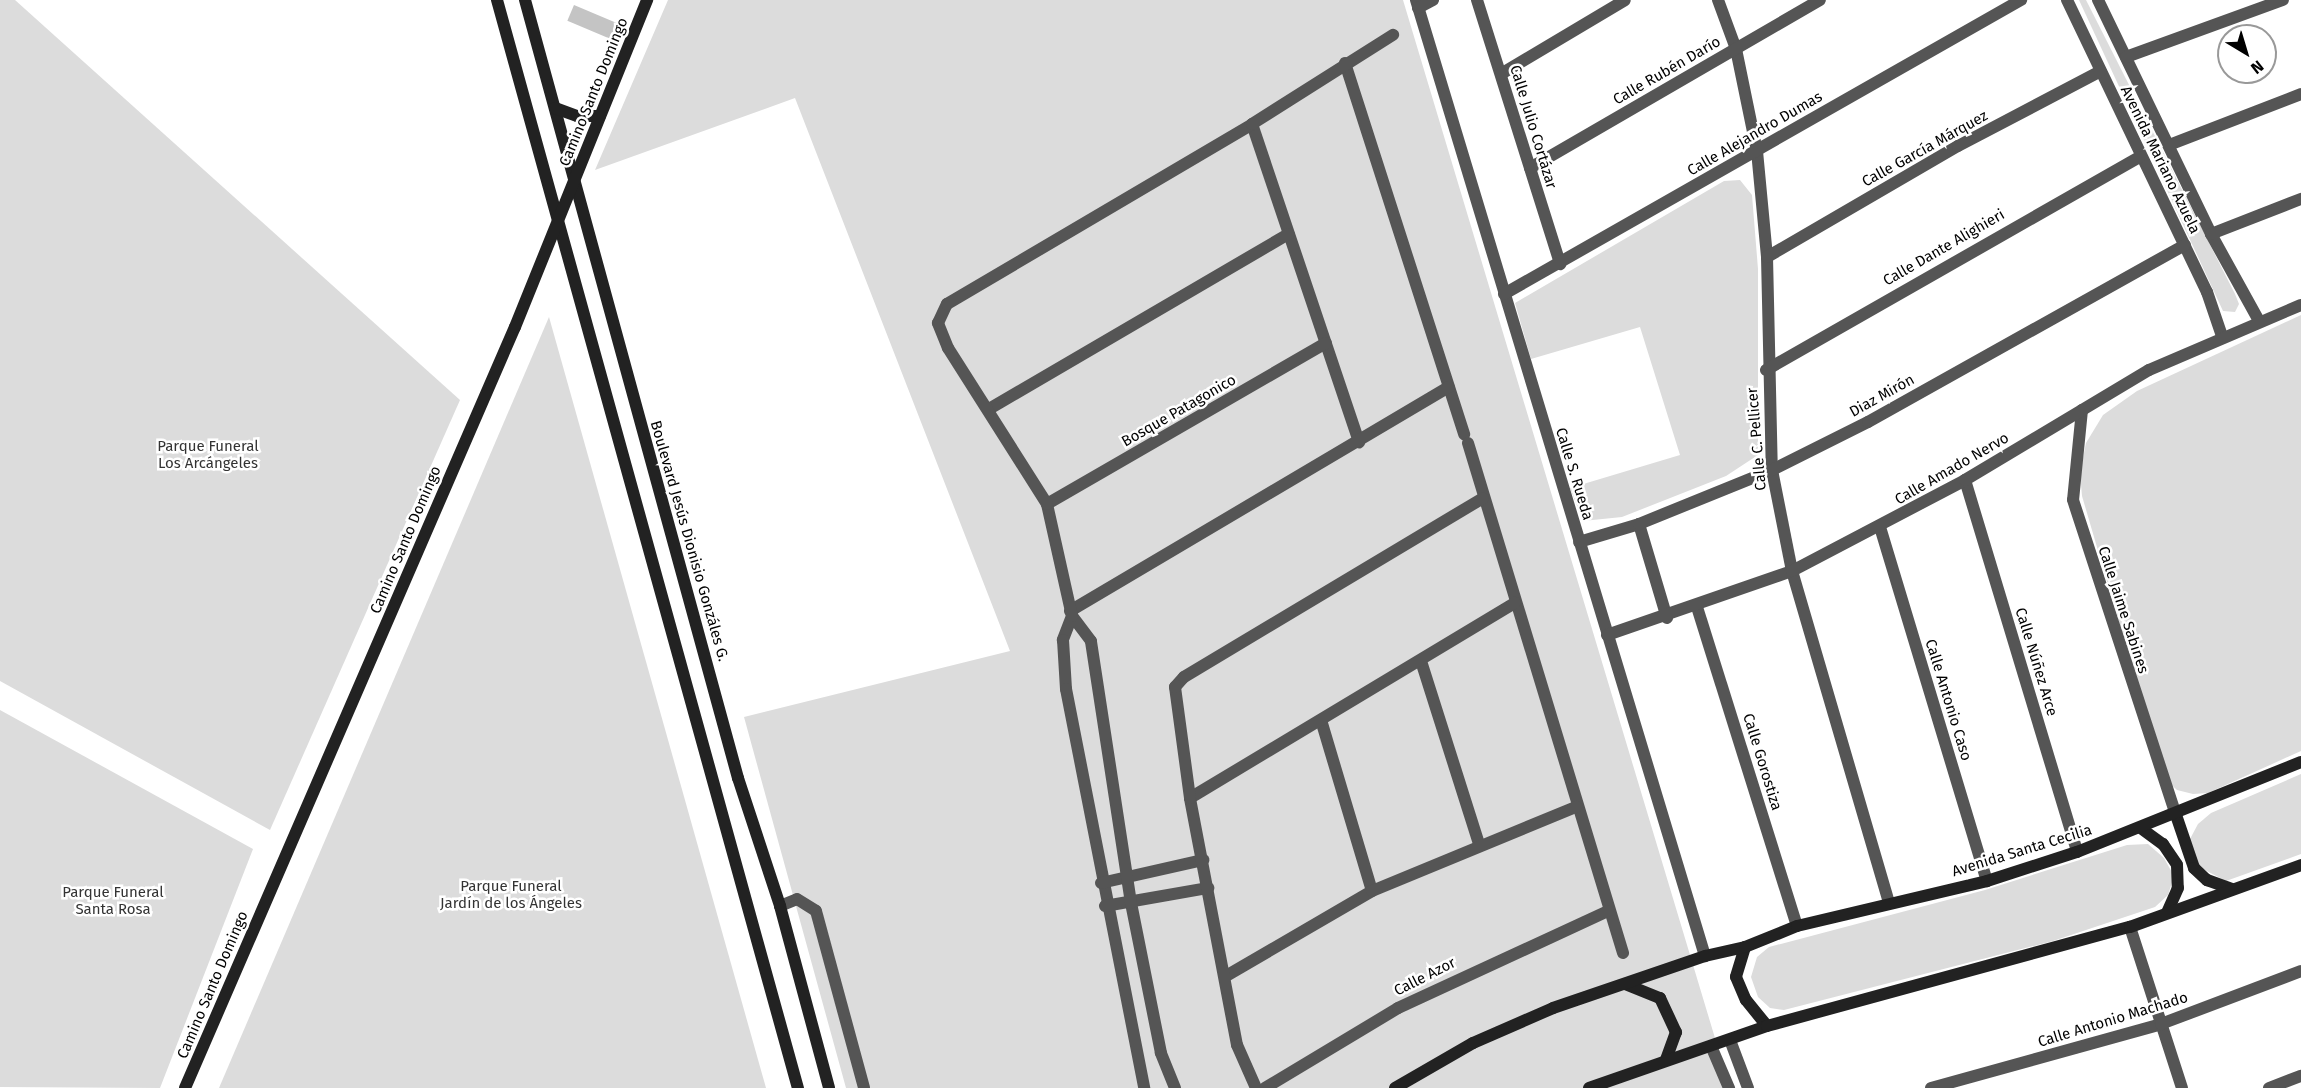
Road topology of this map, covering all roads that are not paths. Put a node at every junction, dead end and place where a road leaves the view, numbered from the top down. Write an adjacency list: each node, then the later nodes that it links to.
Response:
1 (497, 0): 30 (street)
2 (525, 0): 21 (street, Boulevard Jesús Dionisio Gonzáles G.)
3 (647, 0): 22 (street, Camino Santo Domingo)
4 (1433, 0): 13 (street)
5 (1477, 0): 19 (street, Calle Julio Cortázar)
6 (1624, 0): 19 (street)
7 (1718, 0): 15 (street, Calle C. Pellicer)
8 (1820, 0): 15 (street, Calle Rubén Darío)
9 (2021, 0): 25 (street, Calle Alejandro Dumas)
10 (2067, 0): 18 (street, Avenida Mariano Azuela)
11 (2098, 0): 16 (street, Avenida Mariano Azuela)
12 (2283, 0): 16 (street)
13 (1417, 4): 36 (street, Calle S. Rueda)
14 (1393, 35): 17 (street)
15 (1736, 49): 25 (street, Calle C. Pellicer); 27 (street, Calle Rubén Darío)
16 (2126, 57): 24 (street, Avenida Mariano Azuela)
17 (1345, 63): 23 (street); 42 (street)
18 (2101, 71): 26 (street, Avenida Mariano Azuela); 34 (street, Calle García Márquez)
19 (1501, 74): 27 (street, Calle Julio Cortázar)
20 (2301, 94): 24 (street)
21 (555, 108): 22 (street); 28 (street, Boulevard Jesús Dionisio Gonzáles G.)
22 (600, 116): 28 (street, Camino Santo Domingo)
23 (1252, 124): 31 (street); 43 (street)
24 (2169, 146): 32 (street, Avenida Mariano Azuela)
25 (1757, 151): 34 (street, Calle C. Pellicer); 35 (street, Calle Alejandro Dumas)
26 (2139, 157): 33 (street, Avenida Mariano Azuela); 41 (street, Calle Dante Alighieri)
27 (1530, 168): 35 (street, Calle Julio Cortázar)
28 (575, 178): 30 (street, Camino Santo Domingo); 78 (street, Boulevard Jesús Dionisio Gonzáles G.)
29 (2301, 199): 32 (street)
30 (556, 220): 96 (street, Camino Santo Domingo); 97 (street)
31 (1290, 234): 40 (street); 43 (street)
32 (2211, 234): 38 (street, Avenida Mariano Azuela)
33 (2185, 246): 39 (street, Avenida Mariano Azuela); 46 (street, Diaz Mirón)
34 (1767, 256): 41 (street, Calle C. Pellicer)
35 (1560, 264): 36 (street, Calle Alejandro Dumas)
36 (1504, 294): 52 (street, Calle S. Rueda)
37 (2301, 305): 38 (street, Calle Amado Nervo)
38 (2259, 321): 39 (street, Calle Amado Nervo)
39 (2222, 336): 44 (street, Calle Amado Nervo)
40 (1326, 344): 45 (street); 49 (street, Bosque Patagonico)
41 (1766, 370): 46 (street, Calle C. Pellicer)
42 (1449, 387): 45 (street); 48 (street)
43 (989, 409): 49 (street)
44 (2082, 410): 47 (street, Calle Amado Nervo); 64 (street, Calle Jaime Sabines)
45 (1359, 442): 56 (street)
46 (1772, 470): 50 (street, Diaz Mirón); 53 (street, Calle C. Pellicer)
47 (1965, 480): 51 (street, Calle Amado Nervo); 67 (street, Calle Núñez Arce)
48 (1483, 498): 54 (street); 62 (street)
49 (1047, 504): 56 (street)
50 (1639, 524): 52 (street, Diaz Mirón); 57 (street)
51 (1880, 527): 53 (street, Calle Amado Nervo); 71 (street, Calle Antonio Caso)
52 (1579, 542): 58 (street, Calle S. Rueda)
53 (1791, 571): 55 (street, Calle Amado Nervo); 76 (street, Calle C. Pellicer)
54 (1515, 603): 59 (street); 63 (street)
55 (1697, 607): 57 (street, Calle Amado Nervo); 82 (street, Calle Gorostiza)
56 (1071, 614): 70 (street); 72 (street)
57 (1667, 618): 58 (street, Calle Amado Nervo)
58 (1607, 635): 86 (street, Calle S. Rueda)
59 (1421, 661): 60 (street); 66 (street)
60 (1321, 720): 62 (street); 75 (street)
61 (2301, 762): 64 (street, Avenida Santa Cecilia)
62 (1190, 798): 68 (street)
63 (1576, 807): 66 (street); 80 (street)
64 (2176, 815): 65 (street, Avenida Santa Cecilia); 74 (street)
65 (2142, 829): 67 (street, Avenida Santa Cecilia); 81 (street)
66 (1479, 844): 75 (street)
67 (2077, 852): 71 (street, Avenida Santa Cecilia)
68 (1203, 860): 70 (street); 73 (street)
69 (2301, 865): 74 (street)
70 (1126, 878): 72 (street); 77 (street)
71 (1987, 881): 76 (street, Avenida Santa Cecilia)
72 (1101, 883): 79 (street)
73 (1208, 888): 77 (street); 88 (street)
74 (2232, 890): 81 (street)
75 (1372, 891): 88 (street)
76 (1889, 902): 82 (street, Avenida Santa Cecilia)
77 (1131, 903): 79 (street); 101 (street)
78 (780, 906): 98 (street, Boulevard Jesús Dionisio Gonzáles G.); 99 (street)
79 (1105, 906): 100 (street)
80 (1608, 911): 85 (street); 103 (street, Calle Azor)
81 (2167, 913): 83 (street)
82 (1797, 926): 84 (street, Avenida Santa Cecilia)
83 (2130, 927): 90 (street); 91 (street)
84 (1745, 947): 86 (street, Avenida Santa Cecilia); 91 (street)
85 (1623, 952)
86 (1704, 956): 89 (street, Avenida Santa Cecilia)
87 (2301, 971): 90 (street, Calle Antonio Machado)
88 (1226, 976): 102 (street)
89 (1625, 984): 94 (street); 104 (street, Avenida Santa Cecilia)
90 (2161, 1024): 108 (street, Calle Antonio Machado); 109 (street)
91 (1767, 1026): 92 (street)
92 (1730, 1040): 93 (street); 107 (street)
93 (1711, 1046): 94 (street); 106 (street)
94 (1666, 1060): 105 (street)
95 (2301, 1076): 110 (street)
96 (185, 1088)
97 (798, 1088)
98 (829, 1088)
99 (864, 1088)
100 (1144, 1088)
101 (1175, 1088)
102 (1256, 1088)
103 (1265, 1088)
104 (1395, 1088)
105 (1589, 1088)
106 (1729, 1088)
107 (1748, 1088)
108 (1931, 1088)
109 (2182, 1088)
110 (2269, 1088)

